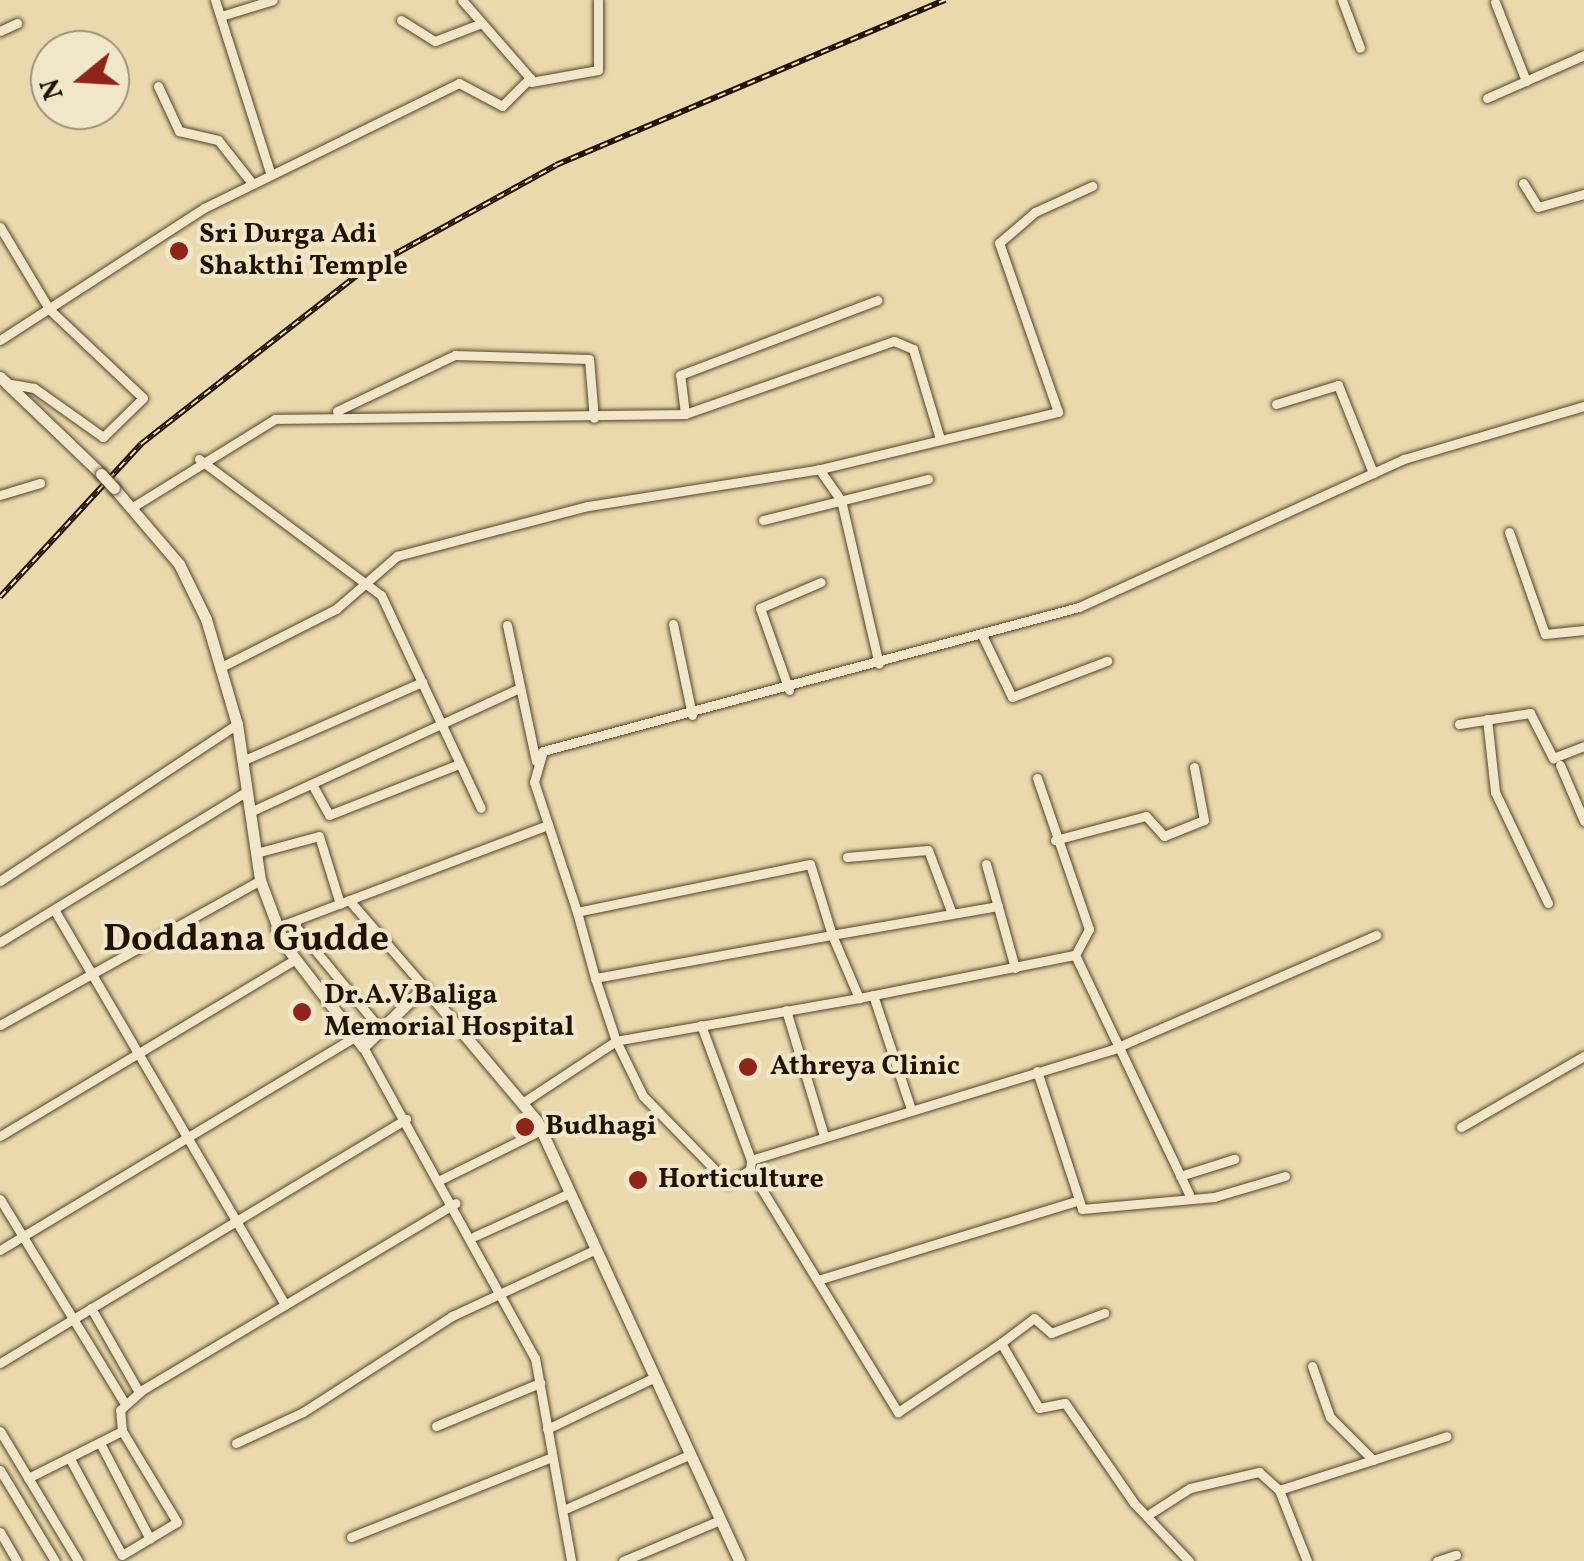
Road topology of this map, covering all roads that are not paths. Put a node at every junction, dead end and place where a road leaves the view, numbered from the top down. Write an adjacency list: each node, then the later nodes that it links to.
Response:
1 (215, 0): 7 (street)
2 (273, 0): 7 (street)
3 (462, 0): 10 (street)
4 (598, 0): 15 (street)
5 (1342, 0): 12 (street)
6 (1496, 2): 14 (street)
7 (221, 16): 18 (street)
8 (401, 20): 10 (street)
9 (16, 23): 11 (street)
10 (479, 24): 15 (street)
11 (0, 31)
12 (1360, 48)
13 (1584, 56): 14 (street)
14 (1526, 80): 17 (street)
15 (530, 82): 18 (street)
16 (158, 86): 19 (street)
17 (1487, 98)
18 (270, 172): 19 (street)
19 (251, 182): 25 (street)
20 (1523, 182): 22 (street)
21 (1092, 186): 33 (street)
22 (1584, 194)
23 (0, 228): 25 (street)
24 (877, 300): 31 (street)
25 (49, 308): 26 (street); 27 (street)
26 (0, 340)
27 (3, 380): 41 (street, bridge)
28 (1276, 404): 36 (street)
29 (1584, 406): 36 (street)
30 (334, 412): 32 (street); 32 (street); 34 (street)
31 (685, 414): 32 (street); 33 (street)
32 (594, 418)
33 (940, 439): 35 (street)
34 (199, 459): 41 (street); 44 (street)
35 (820, 469): 40 (street); 44 (street)
36 (1373, 472): 49 (street)
37 (928, 478): 40 (street)
38 (40, 483): 39 (street)
39 (0, 495)
40 (840, 500): 42 (street); 51 (street)
41 (132, 508): 52 (street)
42 (763, 520)
43 (1509, 532): 48 (street)
44 (358, 582): 52 (street); 53 (street)
45 (822, 582): 55 (street)
46 (674, 624): 56 (street)
47 (507, 625): 54 (street)
48 (1584, 630)
49 (982, 635): 50 (street); 51 (street)
50 (1107, 661)
51 (879, 664): 55 (street)
52 (223, 666): 58 (street)
53 (422, 682): 59 (street); 62 (street)
54 (515, 690): 59 (street); 63 (street)
55 (789, 690): 56 (street)
56 (692, 715): 63 (street)
57 (1487, 719): 60 (street); 61 (street); 81 (street)
58 (237, 724): 62 (street); 79 (street)
59 (440, 724): 64 (street); 68 (street)
60 (1458, 724)
61 (1584, 746)
62 (242, 761): 69 (street)
63 (536, 761): 73 (street)
64 (459, 764): 68 (street); 70 (street)
65 (1560, 765): 72 (street)
66 (1194, 767): 74 (street)
67 (1037, 778): 74 (street)
68 (313, 786): 71 (street)
69 (247, 792): 71 (street); 83 (street)
70 (481, 808)
71 (250, 812): 75 (street)
72 (1584, 821)
73 (548, 825): 80 (street); 84 (street)
74 (1055, 840): 91 (street)
75 (256, 853): 78 (street); 80 (street)
76 (847, 857): 85 (street)
77 (986, 864): 82 (street)
78 (260, 880): 87 (street); 94 (street)
79 (0, 881)
80 (345, 902): 86 (street); 96 (street)
81 (1548, 903)
82 (998, 906): 85 (street); 93 (street)
83 (55, 910): 90 (street); 94 (street)
84 (577, 912): 88 (street); 95 (street)
85 (952, 914): 88 (street)
86 (292, 922): 87 (street); 102 (street)
87 (276, 928): 92 (street)
88 (832, 935): 95 (street); 98 (street)
89 (1376, 935): 106 (street)
90 (0, 942)
91 (1075, 956): 93 (street); 106 (street)
92 (294, 960): 103 (street); 107 (street)
93 (1015, 968): 97 (street)
94 (90, 973): 100 (street); 107 (street)
95 (596, 978): 104 (street)
96 (424, 988): 102 (street); 110 (street)
97 (873, 995): 98 (street); 111 (street)
98 (858, 998): 99 (street)
99 (786, 1010): 101 (street); 116 (street)
100 (0, 1024)
101 (701, 1025): 104 (street); 119 (street)
102 (380, 1030): 105 (street)
103 (351, 1039): 105 (street); 117 (street)
104 (616, 1040): 110 (street); 119 (street)
105 (363, 1047): 112 (street)
106 (1112, 1049): 109 (street); 120 (street)
107 (138, 1055): 115 (street); 117 (street)
108 (1584, 1056): 113 (street)
109 (1037, 1072): 111 (street); 126 (street)
110 (522, 1103): 114 (street)
111 (911, 1109): 116 (street)
112 (406, 1120): 122 (street); 128 (street)
113 (1460, 1127)
114 (541, 1130): 122 (street); 123 (street)
115 (0, 1136)
116 (824, 1136): 119 (street)
117 (188, 1139): 128 (street); 130 (street)
118 (1234, 1158): 120 (street)
119 (750, 1165): 133 (street)
120 (1180, 1176): 124 (street)
121 (1285, 1176): 124 (street)
122 (442, 1179): 127 (street)
123 (570, 1193): 129 (street); 132 (street)
124 (1189, 1194): 126 (street)
125 (0, 1198): 130 (street)
126 (1073, 1202): 133 (street)
127 (456, 1203): 129 (street); 135 (street)
128 (236, 1223): 135 (street); 136 (street)
129 (475, 1236): 134 (street)
130 (22, 1237): 131 (street); 138 (street)
131 (0, 1250)
132 (594, 1250): 134 (street); 142 (street)
133 (818, 1280): 139 (street)
134 (504, 1294): 143 (street); 152 (street)
135 (285, 1306): 144 (street)
136 (91, 1308): 138 (street); 144 (street)
137 (1104, 1313): 139 (street)
138 (72, 1319): 140 (street); 145 (street)
139 (1001, 1343): 162 (street)
140 (0, 1362)
141 (1312, 1366): 157 (street)
142 (653, 1378): 147 (street); 153 (street)
143 (540, 1383): 146 (street); 147 (street)
144 (139, 1392): 145 (street)
145 (125, 1404): 149 (street)
146 (436, 1426)
147 (547, 1429): 155 (street)
148 (0, 1431): 154 (street)
149 (122, 1432): 151 (street); 166 (street)
150 (1447, 1436): 157 (street)
151 (100, 1443): 156 (street); 166 (street)
152 (236, 1443)
153 (689, 1455): 161 (street); 163 (street)
154 (14, 1456): 158 (street); 159 (street)
155 (552, 1457): 161 (street); 165 (street)
156 (70, 1459): 159 (street); 166 (street)
157 (1373, 1460): 160 (street)
158 (0, 1468): 170 (street)
159 (28, 1478): 171 (street)
160 (1279, 1490): 162 (street); 177 (street)
161 (562, 1510): 172 (street)
162 (1151, 1513): 176 (street)
163 (720, 1520): 167 (street); 175 (street)
164 (0, 1532): 169 (street)
165 (351, 1537)
166 (150, 1539)
167 (653, 1549): 173 (street); 174 (street)
168 (1456, 1554): 178 (street)
169 (17, 1561)
170 (55, 1561)
171 (78, 1561)
172 (571, 1561)
173 (623, 1561)
174 (659, 1561)
175 (739, 1561)
176 (1189, 1561)
177 (1307, 1561)
178 (1437, 1561)

